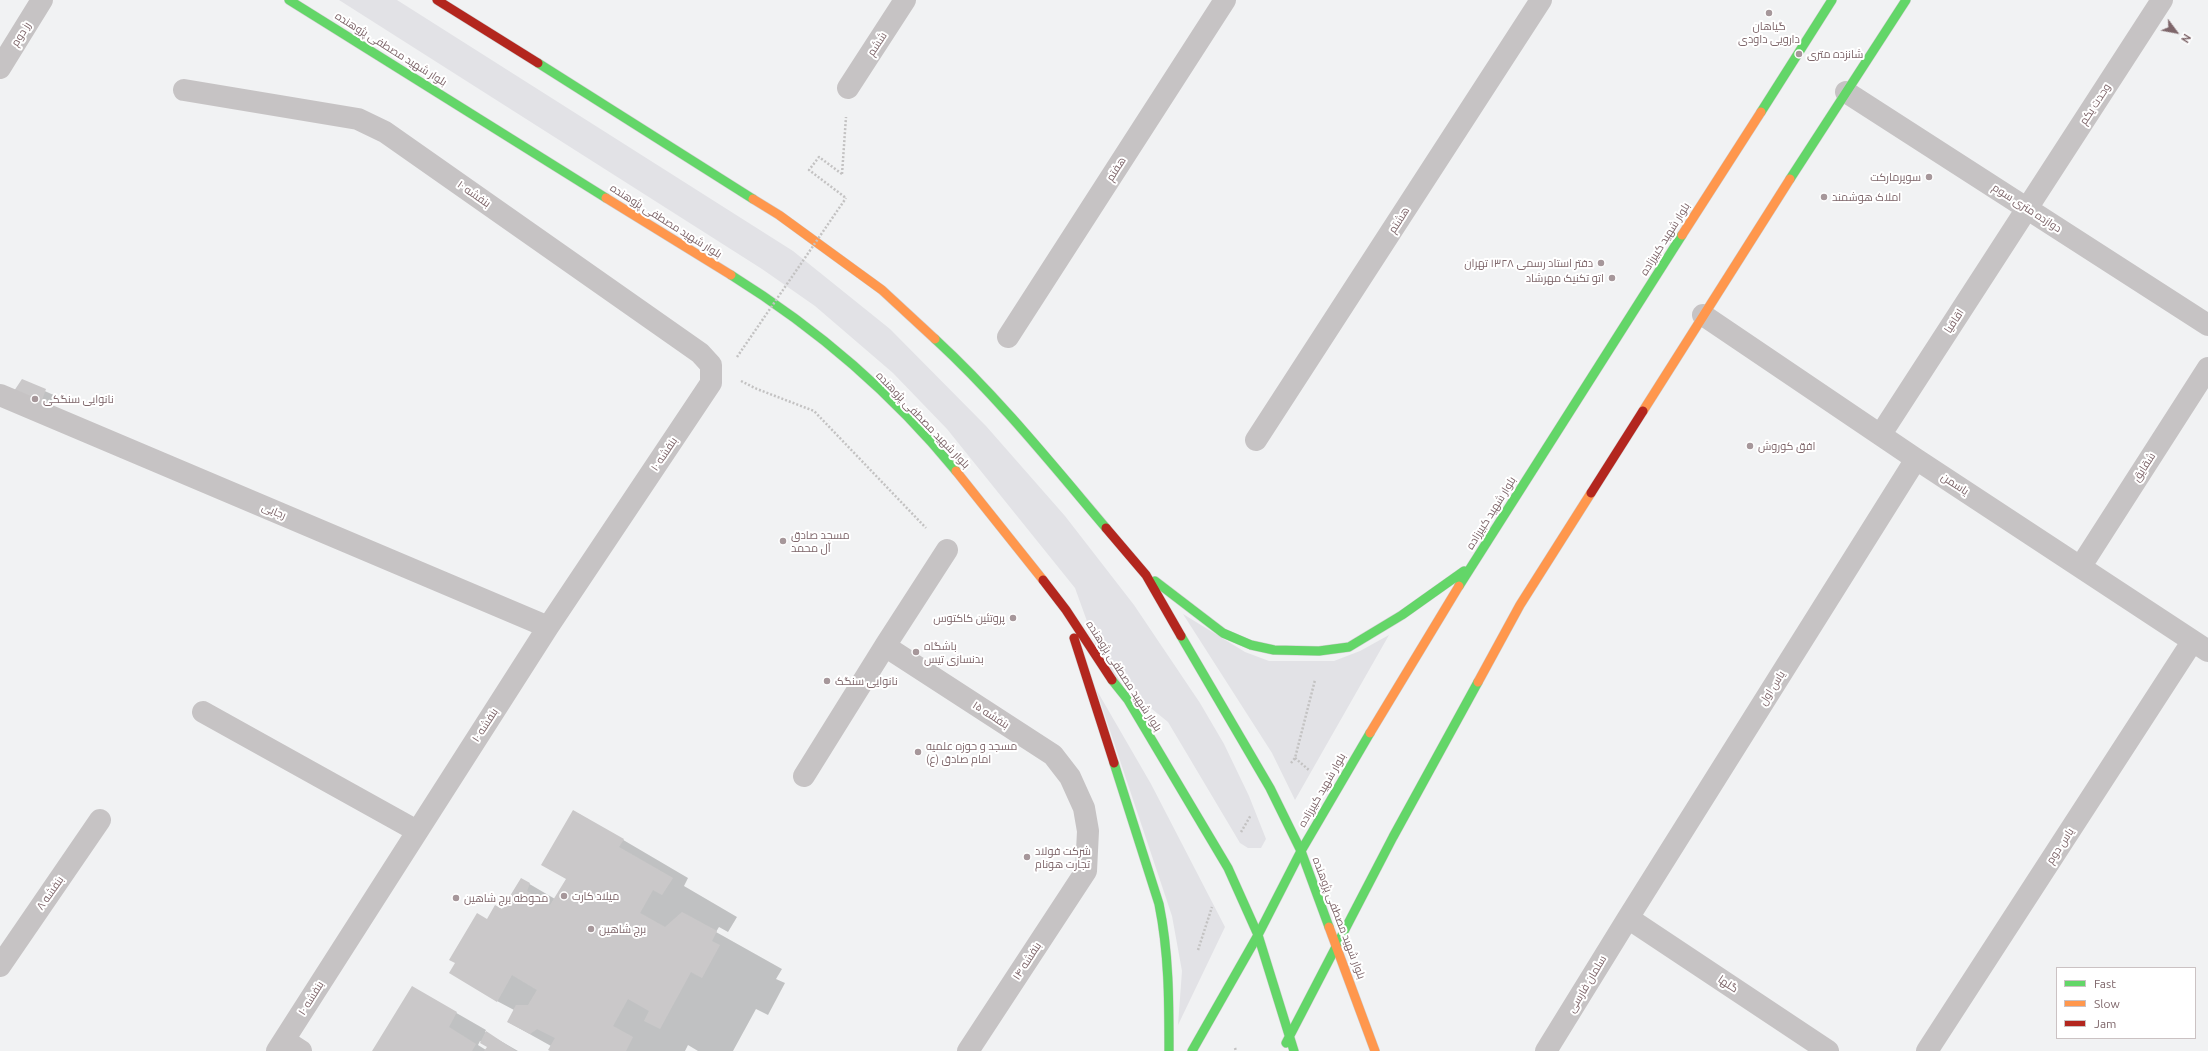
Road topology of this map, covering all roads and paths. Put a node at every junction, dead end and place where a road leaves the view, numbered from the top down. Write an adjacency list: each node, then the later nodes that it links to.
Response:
1 (42, 0): 10 (street, رز دوم)
2 (289, 0): 29 (main road, بلوار شهید مصطفی پژوهنده)
3 (437, 0): 28 (main road, بلوار شهید مصطفی پژوهنده)
4 (905, 0): 11 (street, ششم)
5 (1225, 0): 17 (street, هفتم)
6 (1541, 0): 23 (street, هشتم)
7 (1832, 0): 26 (main road, بلوار شهید کبیرزاده)
8 (1906, 0): 13 (main road)
9 (2162, 0): 14 (street, وحدت یکم)
10 (0, 68)
11 (848, 88): 18 (path, bridge)
12 (184, 90): 30 (street, بنفشه ۱۰)
13 (1846, 92): 14 (street, دوازده متری سوم); 15 (main road)
14 (2027, 208): 16 (street, دوازده متری سوم); 22 (street, اقاقیا)
15 (1703, 315): 22 (street, یاسمن); 48 (main road)
16 (2208, 325)
17 (1008, 337)
18 (737, 357)
19 (2208, 368): 27 (street, شقایق)
20 (757, 389): 25 (path)
21 (0, 395): 30 (street, رجایی)
22 (1881, 434): 24 (street, یاسمن)
23 (1256, 440)
24 (1916, 459): 27 (street, یاسمن); 46 (street, یاس اول)
25 (947, 550): 31 (street)
26 (1472, 565): 28 (main road); 43 (main road, بلوار شهید کبیرزاده)
27 (2081, 566): 32 (street, یاسمن)
28 (1146, 575): 43 (main road, بلوار شهید مصطفی پژوهنده)
29 (1066, 610): 47 (main road, بلوار شهید مصطفی پژوهنده); 54 (main road)
30 (548, 627): 41 (street, بنفشه ۱۰)
31 (885, 646): 38 (street); 44 (street, بنفشه ۱۵)
32 (2200, 646): 61 (street, یاس دوم)
33 (1316, 675): 35 (path)
34 (204, 712): 41 (street)
35 (1295, 758): 36 (path); 37 (path)
36 (1287, 766)
37 (1310, 771)
38 (804, 776)
39 (1253, 811): 42 (path)
40 (100, 820): 50 (street, بنفشه ۸)
41 (417, 831): 52 (street, بنفشه ۱۰)
42 (1238, 836)
43 (1301, 851): 47 (main road, بلوار شهید کبیرزاده); 48 (main road, بلوار شهید مصطفی پژوهنده)
44 (1086, 871): 53 (street, بنفشه ۱۴)
45 (1213, 905): 49 (path)
46 (1628, 918): 59 (street, سلمان فارسی); 60 (street, گلها)
47 (1258, 935): 51 (main road, بلوار شهید مصطفی پژوهنده); 55 (main road, بلوار شهید کبیرزاده)
48 (1337, 945): 51 (main road); 58 (main road, بلوار شهید مصطفی پژوهنده)
49 (1196, 955)
50 (0, 966)
51 (1289, 1037): 56 (main road); 57 (main road, بلوار شهید مصطفی پژوهنده)
52 (287, 1047)
53 (968, 1051)
54 (1169, 1051)
55 (1192, 1051)
56 (1282, 1051)
57 (1294, 1051)
58 (1375, 1051)
59 (1546, 1051)
60 (1828, 1051)
61 (1927, 1051)

